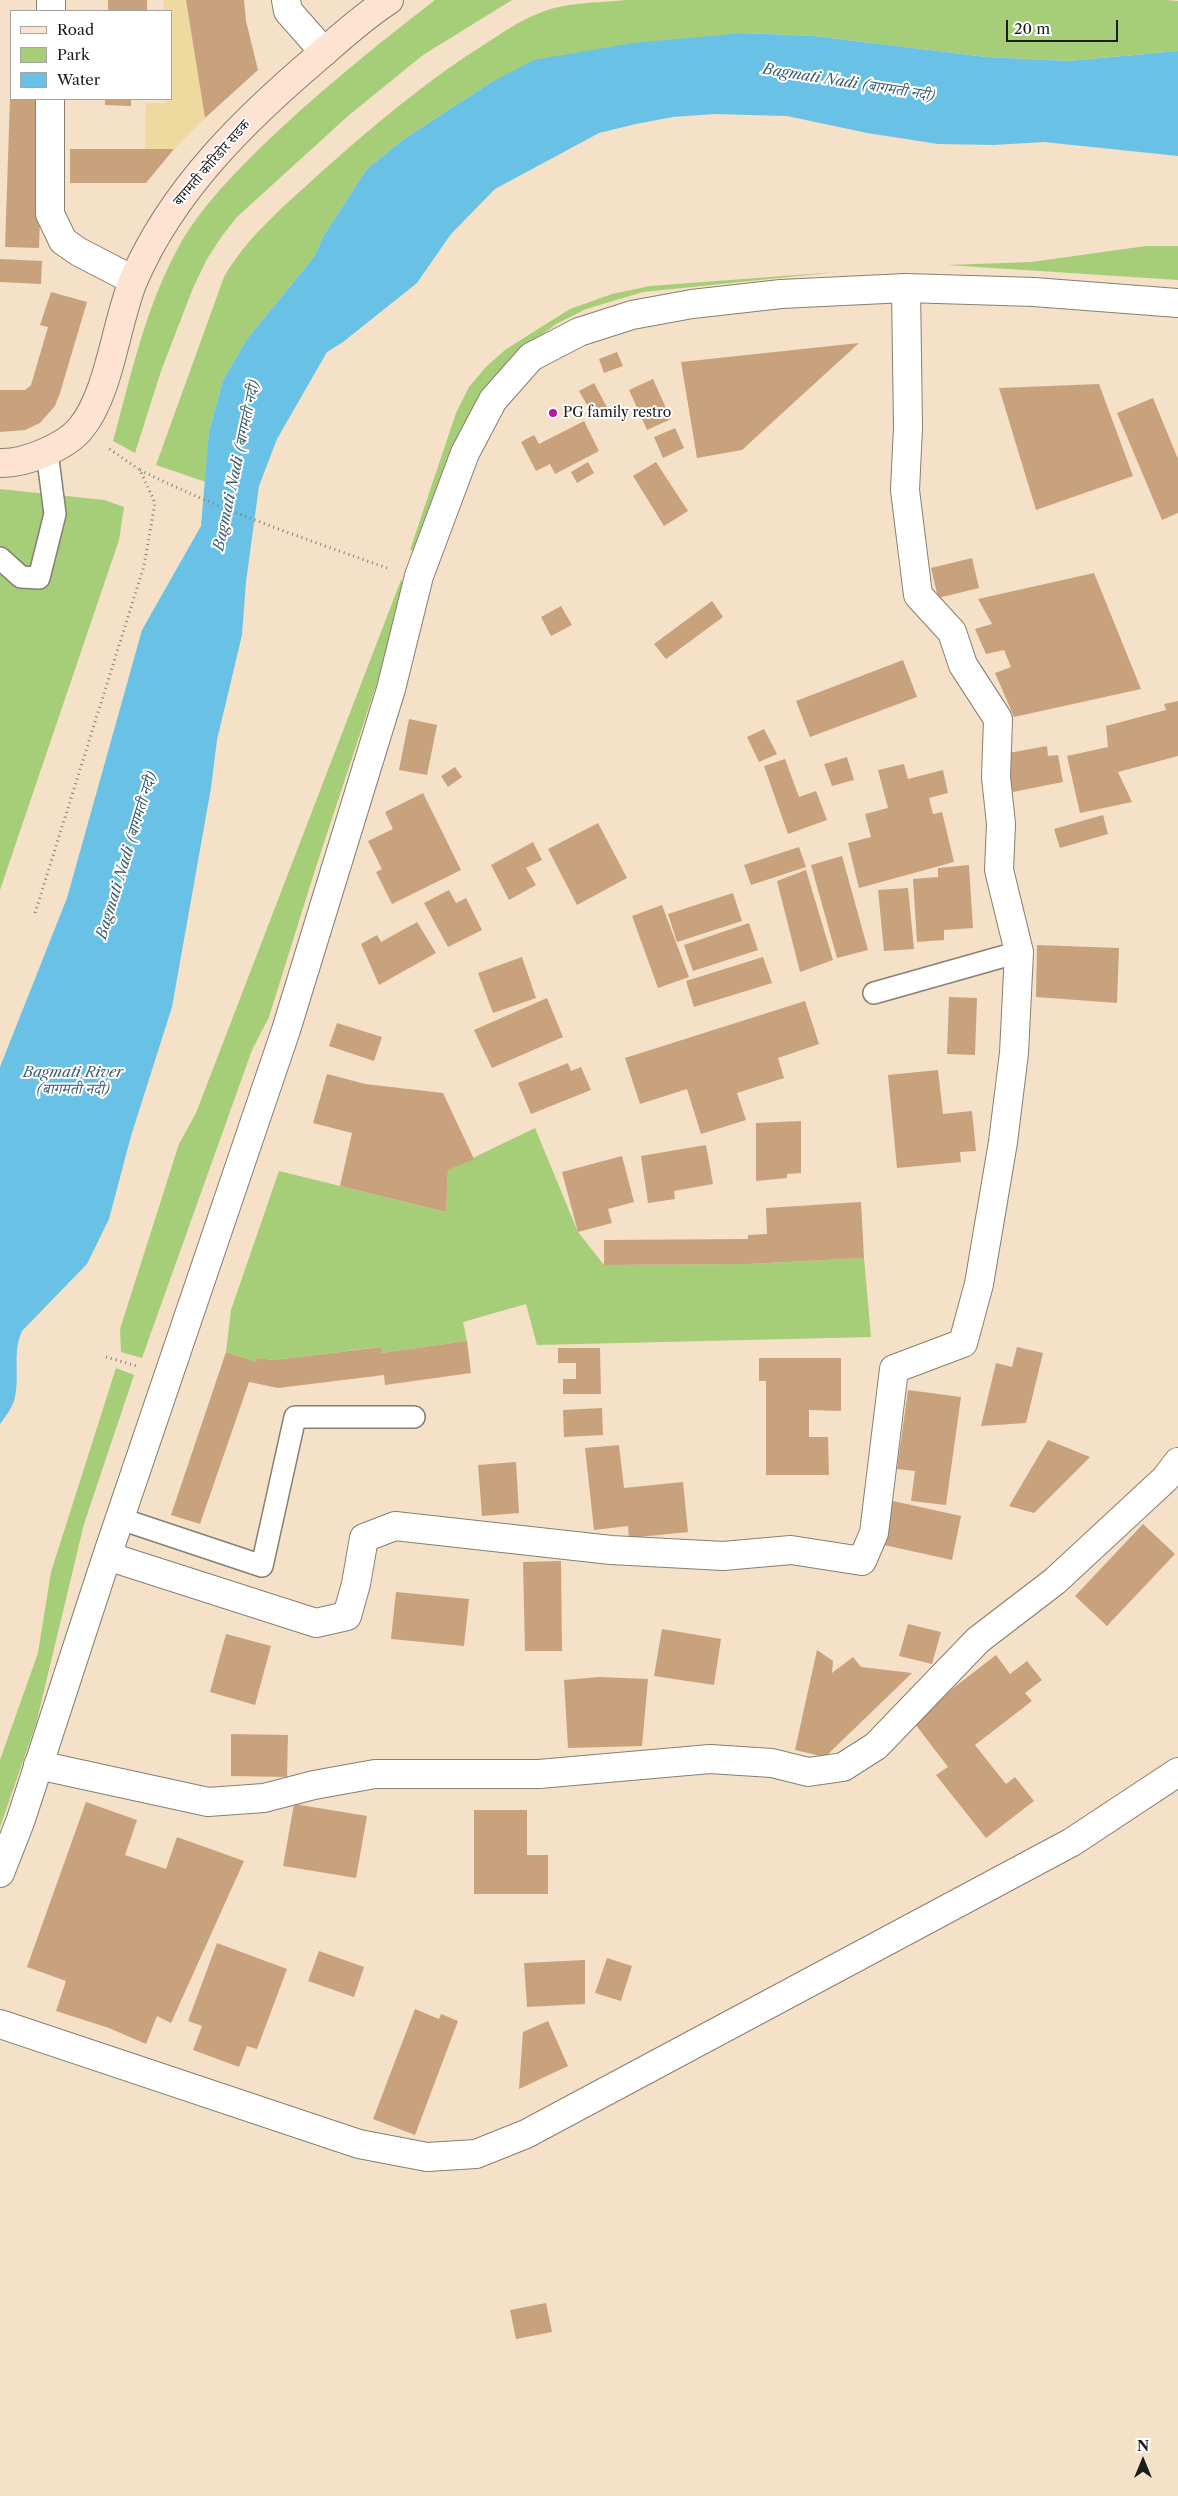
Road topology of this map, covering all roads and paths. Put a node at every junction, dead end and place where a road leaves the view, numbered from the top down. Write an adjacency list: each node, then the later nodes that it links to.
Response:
1 (286, 0): 3 (street)
2 (389, 0): 3 (main road, बागमती कोरिडोर सडक)
3 (324, 52): 5 (main road, बागमती कोरिडोर सडक)
4 (50, 100): 5 (street)
5 (133, 280): 8 (main road, बागमती कोरिडोर सडक)
6 (906, 288): 7 (street); 13 (street); 15 (street)
7 (1178, 303)
8 (81, 429): 9 (main road); 11 (path)
9 (47, 452): 10 (main road); 12 (lane)
10 (0, 463)
11 (140, 470): 13 (path); 14 (path)
12 (0, 558)
13 (420, 576): 19 (street)
14 (35, 913)
15 (1019, 952): 16 (lane); 20 (street)
16 (874, 993)
17 (414, 1416): 19 (lane)
18 (1178, 1462): 21 (street)
19 (121, 1519): 20 (street)
20 (107, 1556): 21 (street)
21 (38, 1765): 23 (street)
22 (1178, 1772): 24 (street)
23 (0, 1873)
24 (0, 2024)

